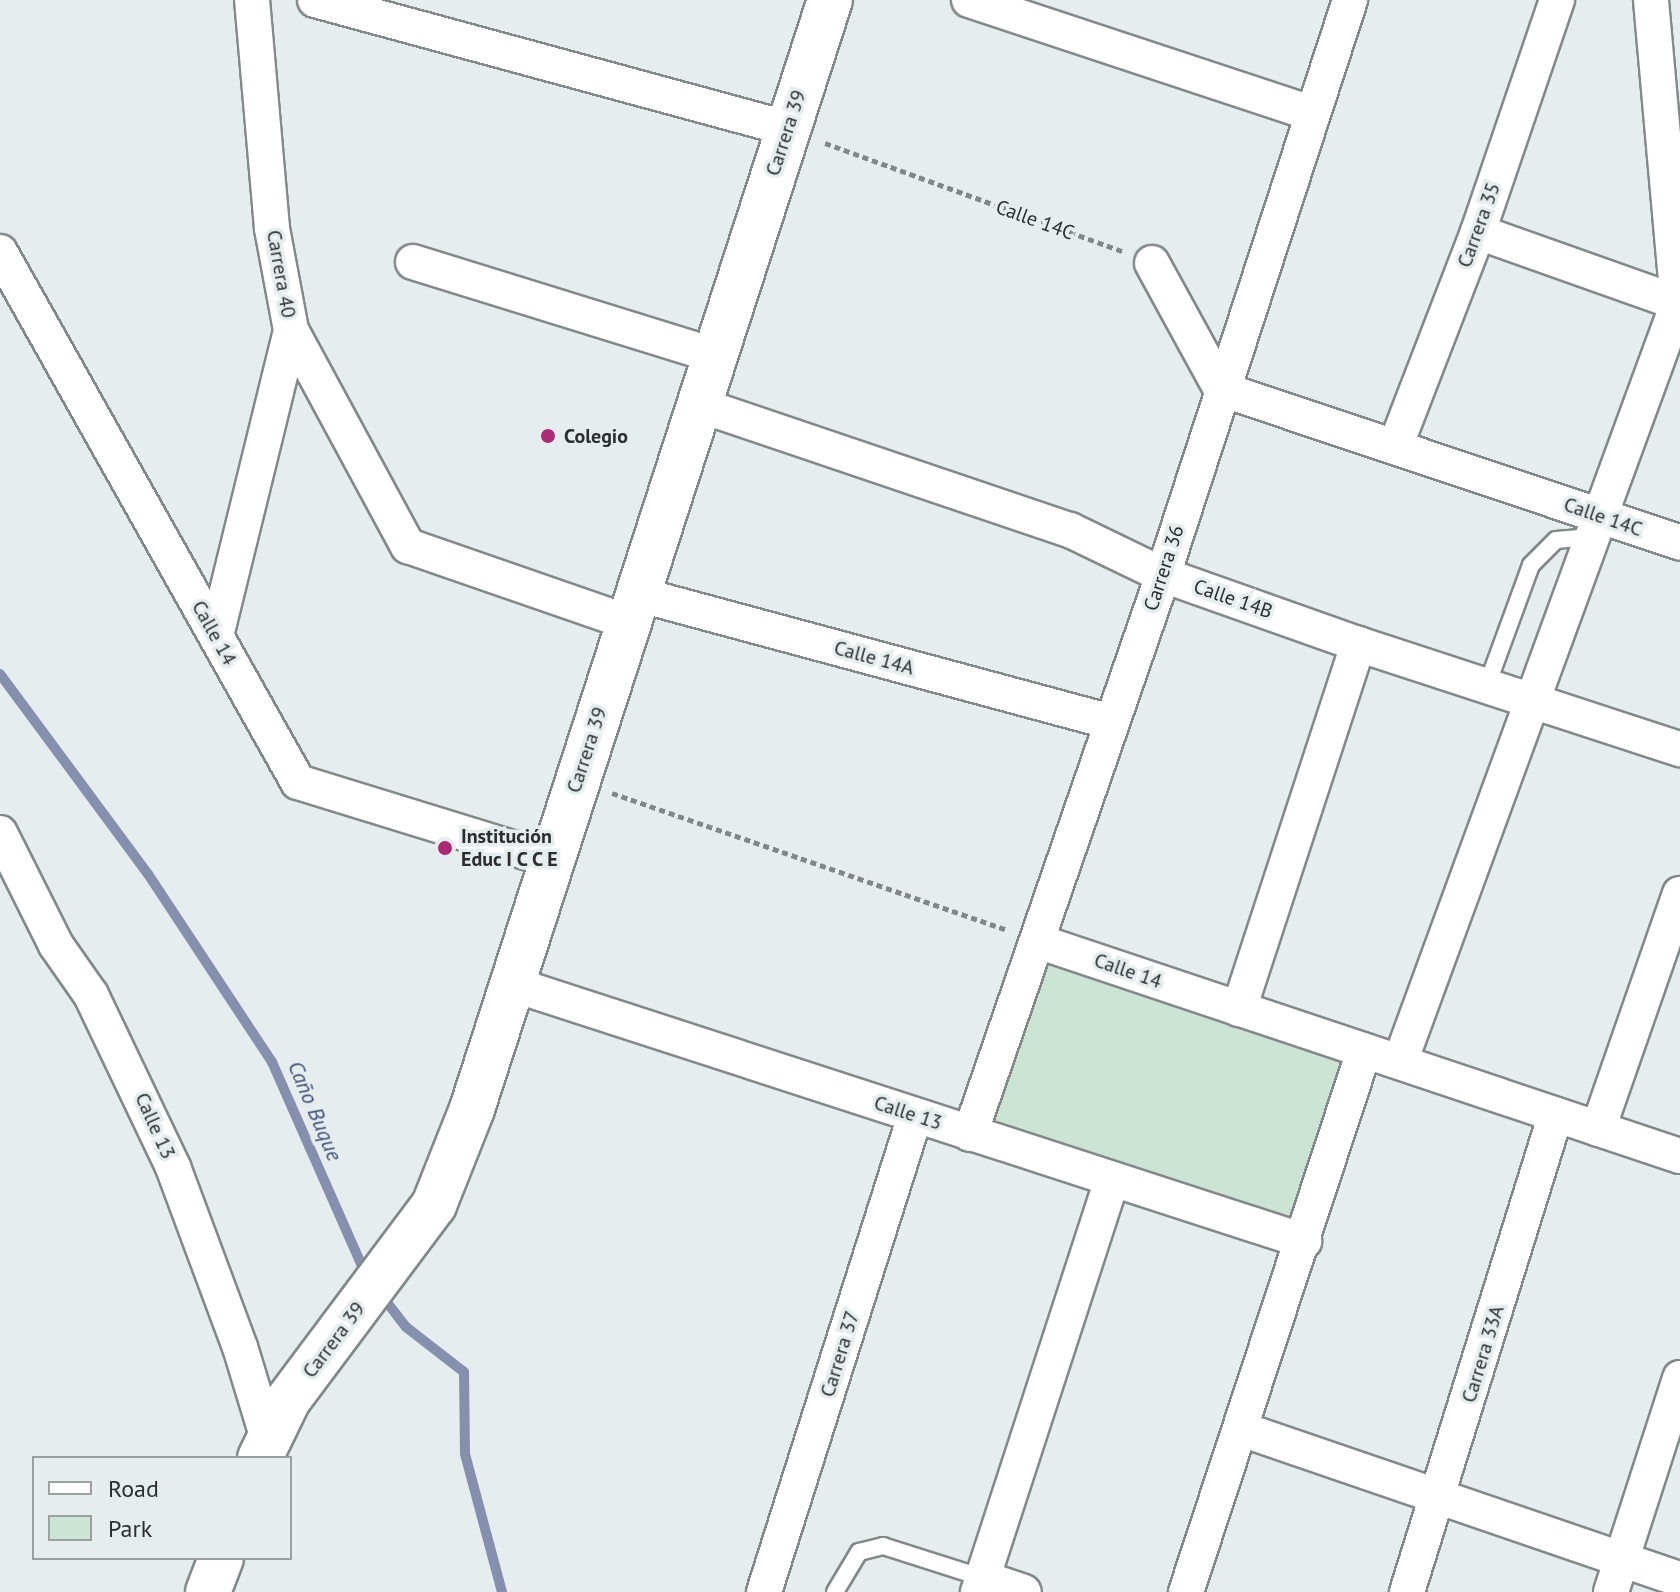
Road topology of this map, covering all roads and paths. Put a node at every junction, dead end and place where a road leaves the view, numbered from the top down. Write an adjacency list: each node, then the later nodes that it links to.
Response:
1 (252, 0): 15 (street, Carrera 40)
2 (315, 0): 9 (street)
3 (830, 0): 9 (street, Carrera 39)
4 (969, 0): 8 (street)
5 (1350, 0): 8 (street, Carrera 36)
6 (1557, 0): 10 (street, Carrera 35)
7 (1651, 0): 14 (street)
8 (1313, 114): 17 (street, Carrera 36)
9 (787, 128): 13 (path, Calle 14C); 16 (street, Carrera 39)
10 (1478, 232): 14 (street); 19 (street, Carrera 35)
11 (0, 252): 24 (street, Calle 14)
12 (413, 262): 16 (street)
13 (1152, 263): 17 (street)
14 (1678, 303): 20 (street)
15 (291, 330): 23 (street, Calle 14A); 24 (street, Carrera 40)
16 (714, 355): 18 (street, Carrera 39)
17 (1221, 389): 19 (street, Calle 14C); 22 (street, Carrera 36)
18 (700, 405): 22 (street, Calle 14B); 23 (street, Carrera 39)
19 (1395, 447): 20 (street, Calle 14C)
20 (1596, 526): 21 (street, Calle 14C); 26 (lane); 27 (street)
21 (1680, 543)
22 (1163, 575): 25 (street, Calle 14B); 28 (street, Carrera 36)
23 (632, 608): 28 (street, Calle 14A); 30 (street, Carrera 39)
24 (216, 636): 32 (street, Calle 14)
25 (1358, 644): 26 (street, Calle 14B); 36 (street)
26 (1486, 688): 27 (street, Calle 14B)
27 (1534, 702): 29 (street, Calle 14B); 38 (street)
28 (1111, 722): 34 (street, Carrera 36)
29 (1680, 749)
30 (577, 781): 32 (street, Carrera 39); 34 (path)
31 (0, 833): 48 (street, Calle 13)
32 (551, 860): 35 (street, Carrera 39)
33 (1680, 894): 41 (street)
34 (1037, 941): 36 (street, Calle 14); 42 (street, Carrera 36)
35 (512, 984): 40 (street, Calle 13); 48 (street, Carrera 39)
36 (1239, 1009): 37 (street, Calle 14)
37 (1364, 1051): 38 (street, Calle 14); 45 (street)
38 (1400, 1062): 39 (street, Calle 14)
39 (1556, 1115): 41 (street, Calle 14); 49 (street, Carrera 33A)
40 (915, 1116): 42 (street, Calle 13); 55 (street, Carrera 37)
41 (1598, 1129): 43 (street, Calle 14)
42 (970, 1134): 44 (street, Calle 13)
43 (1680, 1156)
44 (1112, 1179): 45 (street, Calle 13); 53 (street)
45 (1304, 1241): 47 (street)
46 (1680, 1378): 50 (street)
47 (1241, 1429): 49 (street); 58 (street)
48 (264, 1448)
49 (1439, 1497): 50 (street); 59 (street, Carrera 33A)
50 (1622, 1559): 52 (street); 60 (street)
51 (220, 1560): 54 (street)
52 (1680, 1579)
53 (980, 1585): 56 (lane); 57 (street)
54 (208, 1592)
55 (764, 1592)
56 (835, 1592)
57 (1024, 1592)
58 (1186, 1592)
59 (1407, 1592)
60 (1611, 1592)

